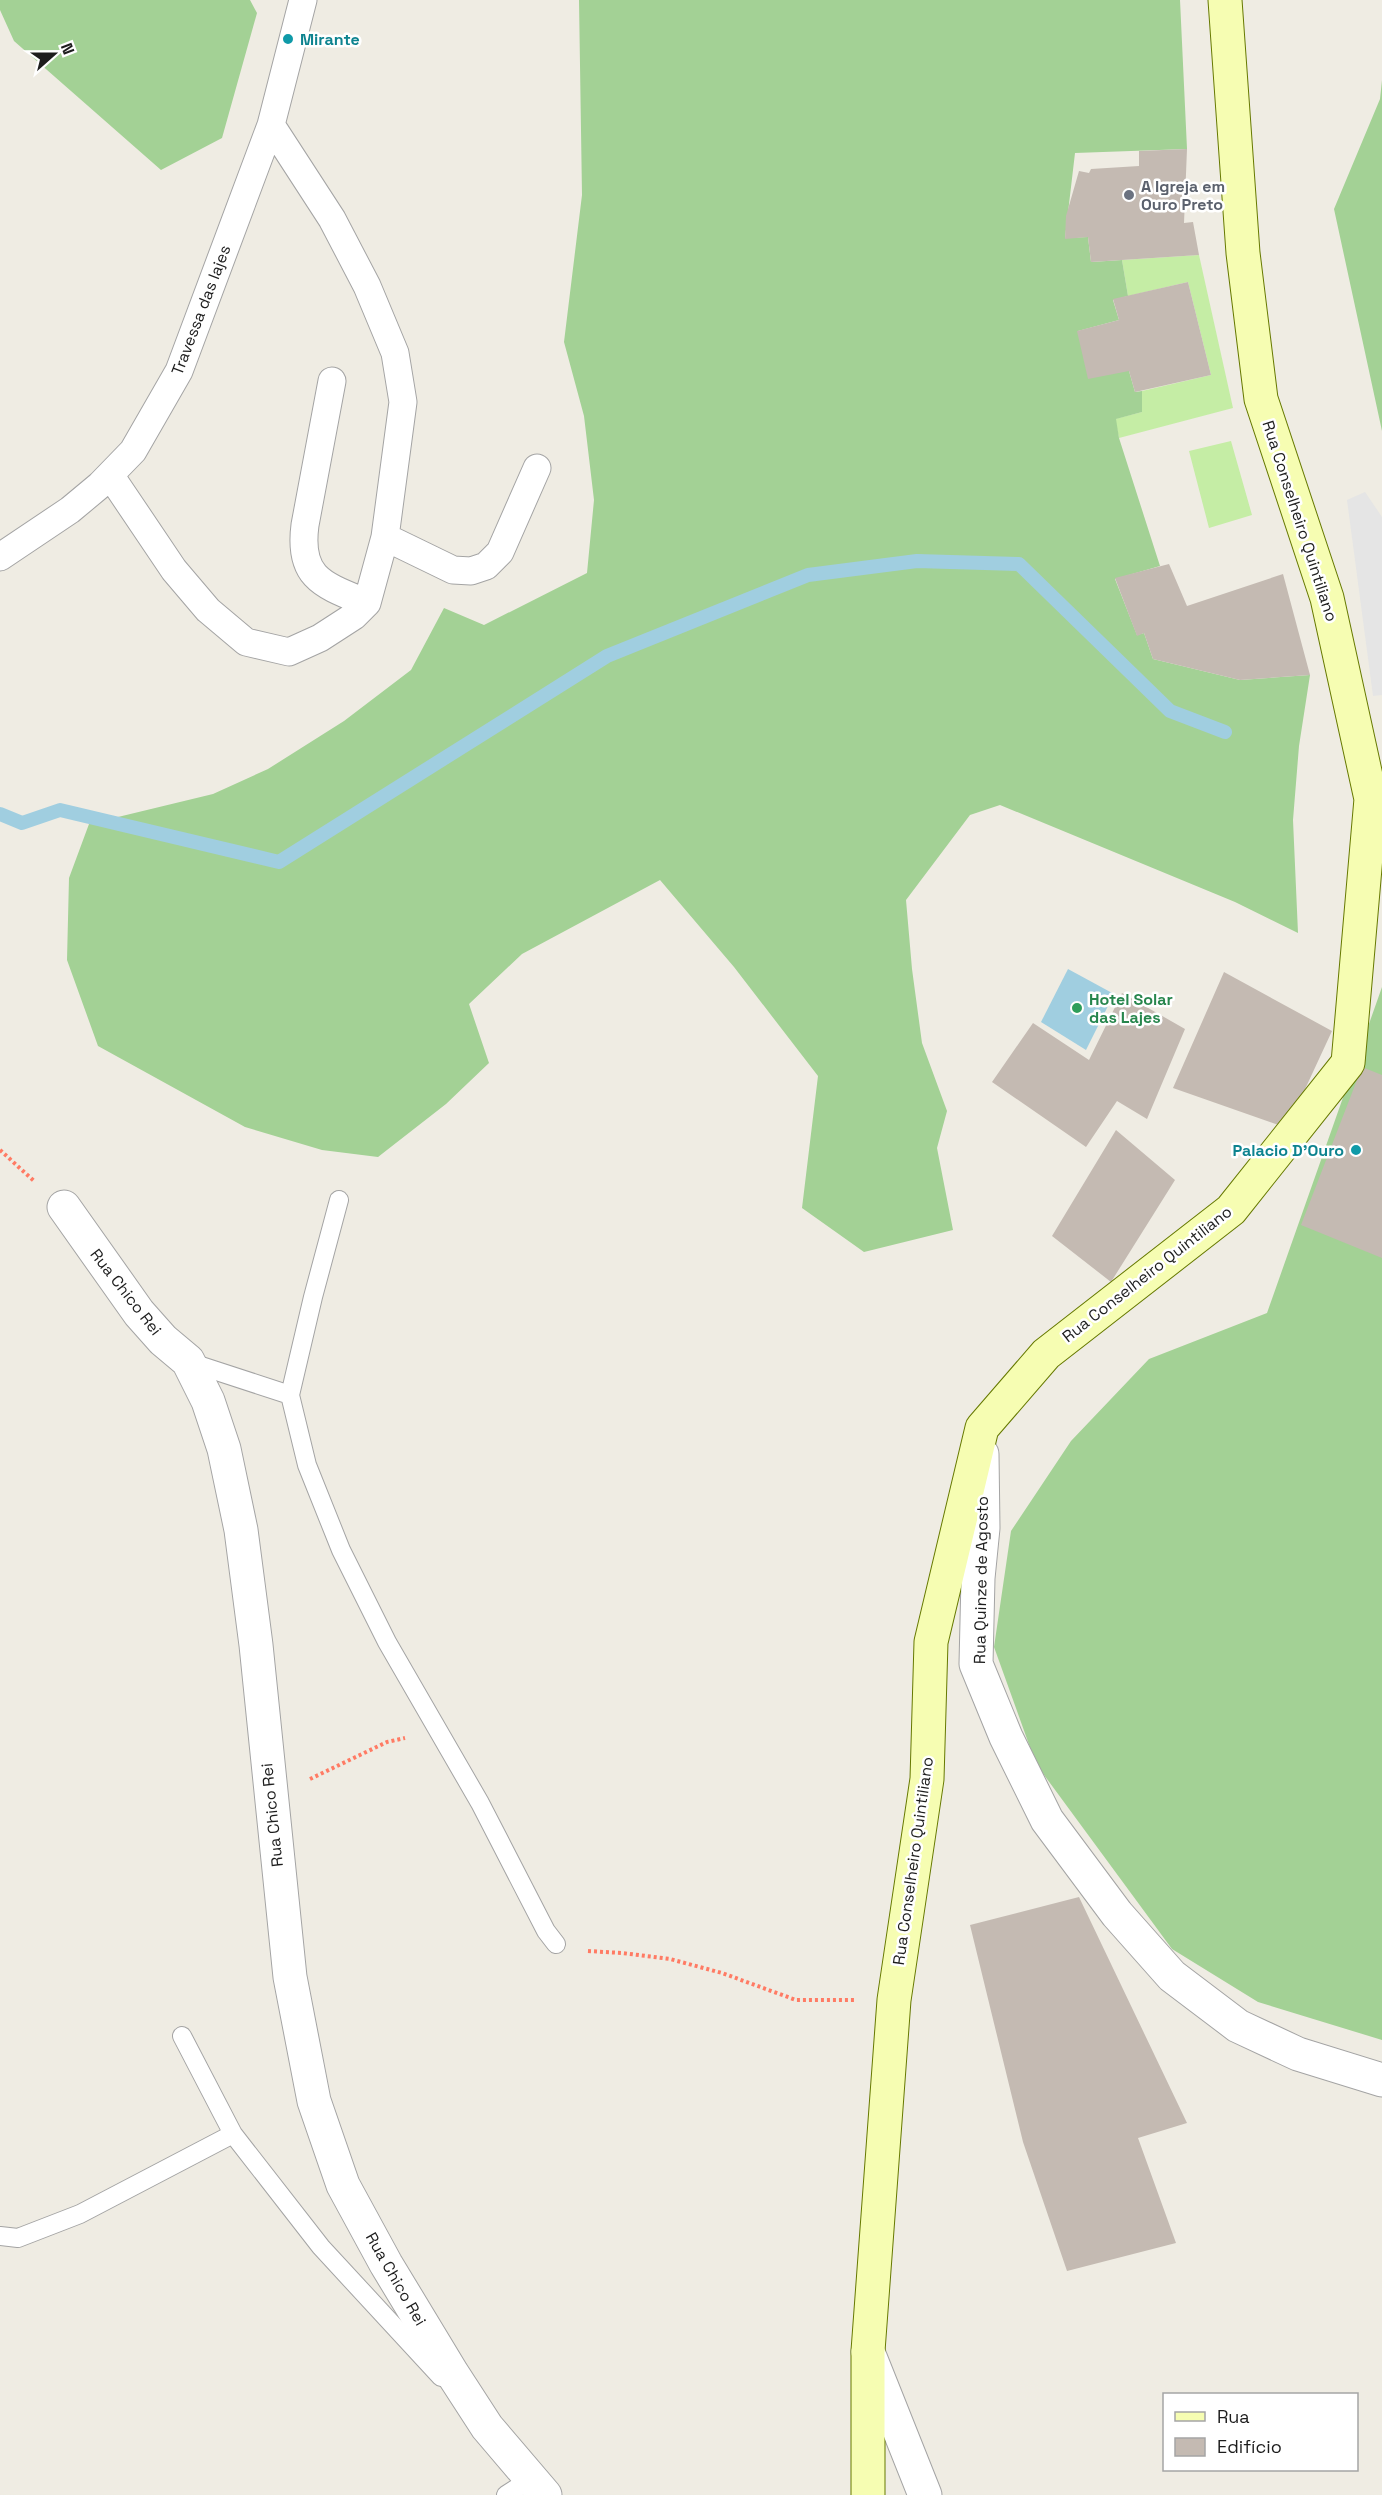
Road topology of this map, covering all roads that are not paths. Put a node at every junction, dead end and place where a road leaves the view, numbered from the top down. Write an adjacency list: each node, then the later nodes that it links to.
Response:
1 (303, 0): 3 (street, Travessa das lajes)
2 (1225, 0): 14 (main road, Rua Conselheiro Quintiliano)
3 (272, 125): 6 (street, Travessa das lajes); 7 (street)
4 (332, 381): 9 (street)
5 (537, 468): 7 (street)
6 (110, 475): 8 (street, Travessa das lajes); 9 (street)
7 (385, 537): 9 (street)
8 (0, 557)
9 (367, 603)
10 (339, 1200): 13 (lane)
11 (64, 1208): 12 (street, Rua Chico Rei)
12 (188, 1361): 13 (lane); 21 (street, Rua Chico Rei)
13 (290, 1395): 15 (lane)
14 (982, 1428): 17 (street, Rua Quinze de Agosto); 20 (main road, Rua Conselheiro Quintiliano)
15 (556, 1944)
16 (182, 2036): 18 (lane)
17 (1382, 2080)
18 (233, 2134): 19 (lane); 21 (lane)
19 (0, 2236)
20 (868, 2350): 23 (main road, Rua Conselheiro Quintiliano); 24 (street)
21 (487, 2427): 22 (street, Rua Chico Rei)
22 (527, 2490)
23 (868, 2495)
24 (925, 2495)

